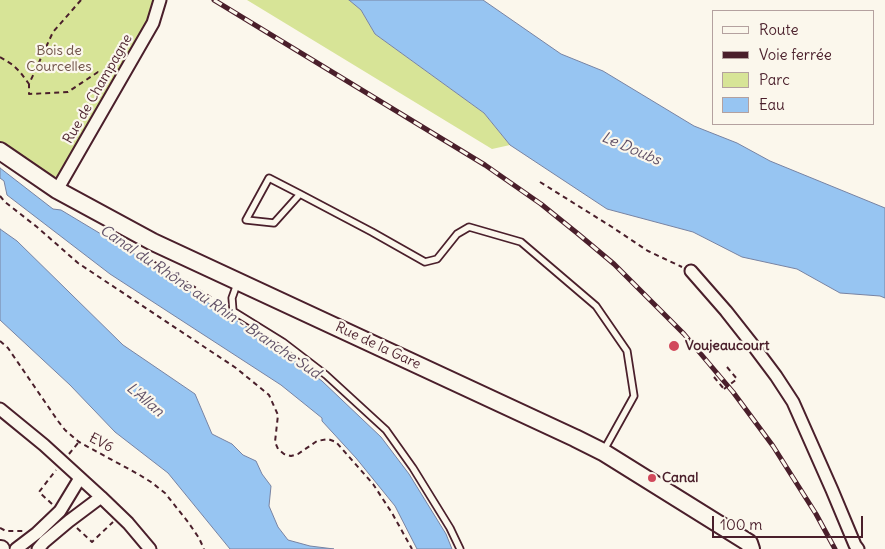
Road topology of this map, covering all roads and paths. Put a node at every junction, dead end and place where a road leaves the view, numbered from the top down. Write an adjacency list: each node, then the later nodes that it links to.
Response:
1 (81, 0): 4 (path)
2 (160, 0): 5 (street, Rue de Champagne)
3 (0, 57): 4 (path)
4 (29, 84): 5 (path)
5 (118, 84): 8 (street, Rue de Champagne)
6 (0, 151): 8 (main road, Rue de la Gare)
7 (540, 182): 12 (path)
8 (56, 190): 13 (main road, Rue de la Gare)
9 (300, 194): 9 (lane); 20 (lane)
10 (0, 196): 28 (path)
11 (119, 240): 14 (path)
12 (691, 271): 31 (street)
13 (238, 281): 14 (lane); 20 (main road, Rue de la Gare)
14 (233, 311): 29 (lane)
15 (0, 341): 19 (path, EV6)
16 (727, 367): 17 (path, bridge)
17 (714, 377)
18 (0, 409): 22 (street)
19 (79, 442): 21 (path); 27 (path, EV6)
20 (603, 452): 30 (main road, Rue de la Gare)
21 (65, 458)
22 (80, 478): 23 (street); 24 (street)
23 (101, 497): 25 (street); 26 (street)
24 (16, 549)
25 (38, 549)
26 (150, 549)
27 (204, 549)
28 (412, 549)
29 (460, 549)
30 (752, 549)
31 (858, 549)

